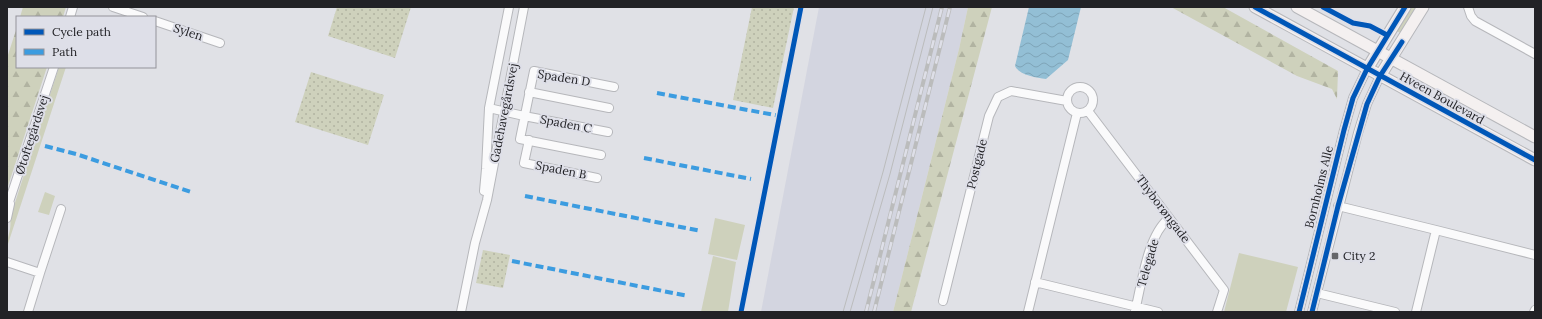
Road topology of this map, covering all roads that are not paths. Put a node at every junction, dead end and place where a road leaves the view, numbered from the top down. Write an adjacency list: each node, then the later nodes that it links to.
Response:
1 (113, 7): 9 (street)
2 (509, 7): 21 (street, Gadehavegårdsvej)
3 (524, 7): 24 (street, Gadehavegårdsvej)
4 (1255, 7): 16 (street, Hveen Boulevard)
5 (1297, 7): 12 (street, Hveen Boulevard)
6 (1405, 7): 12 (street)
7 (1423, 7): 14 (street)
8 (1468, 7): 13 (street)
9 (140, 16)
10 (156, 21): 11 (street, Sylen)
11 (220, 42)
12 (1378, 51): 14 (street, Hveen Boulevard); 16 (street)
13 (1535, 54)
14 (1391, 58): 17 (street); 28 (street, Hveen Boulevard)
15 (54, 68): 33 (street, Øtoftegårdsvej)
16 (1367, 69): 17 (street, Hveen Boulevard); 52 (street, Bornholms Alle)
17 (1380, 76): 31 (street, Hveen Boulevard); 34 (street, Bornholms Alle)
18 (614, 87): 19 (street, Spaden D)
19 (529, 92): 22 (street, Spaden D); 26 (street, Spaden D)
20 (1067, 101): 23 (street); 25 (street); 45 (street, Postgade)
21 (489, 108): 24 (street, Spaden C); 37 (street, Gadehavegårdsvej)
22 (610, 108)
23 (1088, 110): 25 (street); 38 (street, Thyborøngade)
24 (505, 112): 26 (street, Spaden C); 37 (street, Gadehavegårdsvej)
25 (1077, 112): 43 (street)
26 (524, 116): 27 (street, Spaden C); 29 (street)
27 (608, 132)
28 (1535, 137)
29 (529, 140): 30 (street, Spaden B); 32 (street, Spaden B)
30 (601, 155)
31 (1535, 160)
32 (597, 178)
33 (8, 206): 36 (street, Øtoftegårdsvej)
34 (1338, 206): 39 (street); 44 (street, Bornholms Alle)
35 (61, 209): 42 (street)
36 (7, 218)
37 (481, 218): 48 (street, Gadehavegårdsvej)
38 (1169, 218): 46 (street, Telegade); 51 (street, Thyborøngade)
39 (1436, 230): 40 (street); 55 (street)
40 (1535, 255)
41 (7, 262): 42 (street)
42 (40, 273): 47 (street)
43 (1035, 282): 46 (street); 49 (street)
44 (1317, 293): 53 (street, Bornholms Alle); 54 (street)
45 (943, 301)
46 (1135, 309): 50 (street)
47 (28, 312)
48 (461, 312)
49 (1028, 312)
50 (1158, 312)
51 (1217, 312)
52 (1299, 312)
53 (1312, 312)
54 (1395, 312)
55 (1416, 312)

